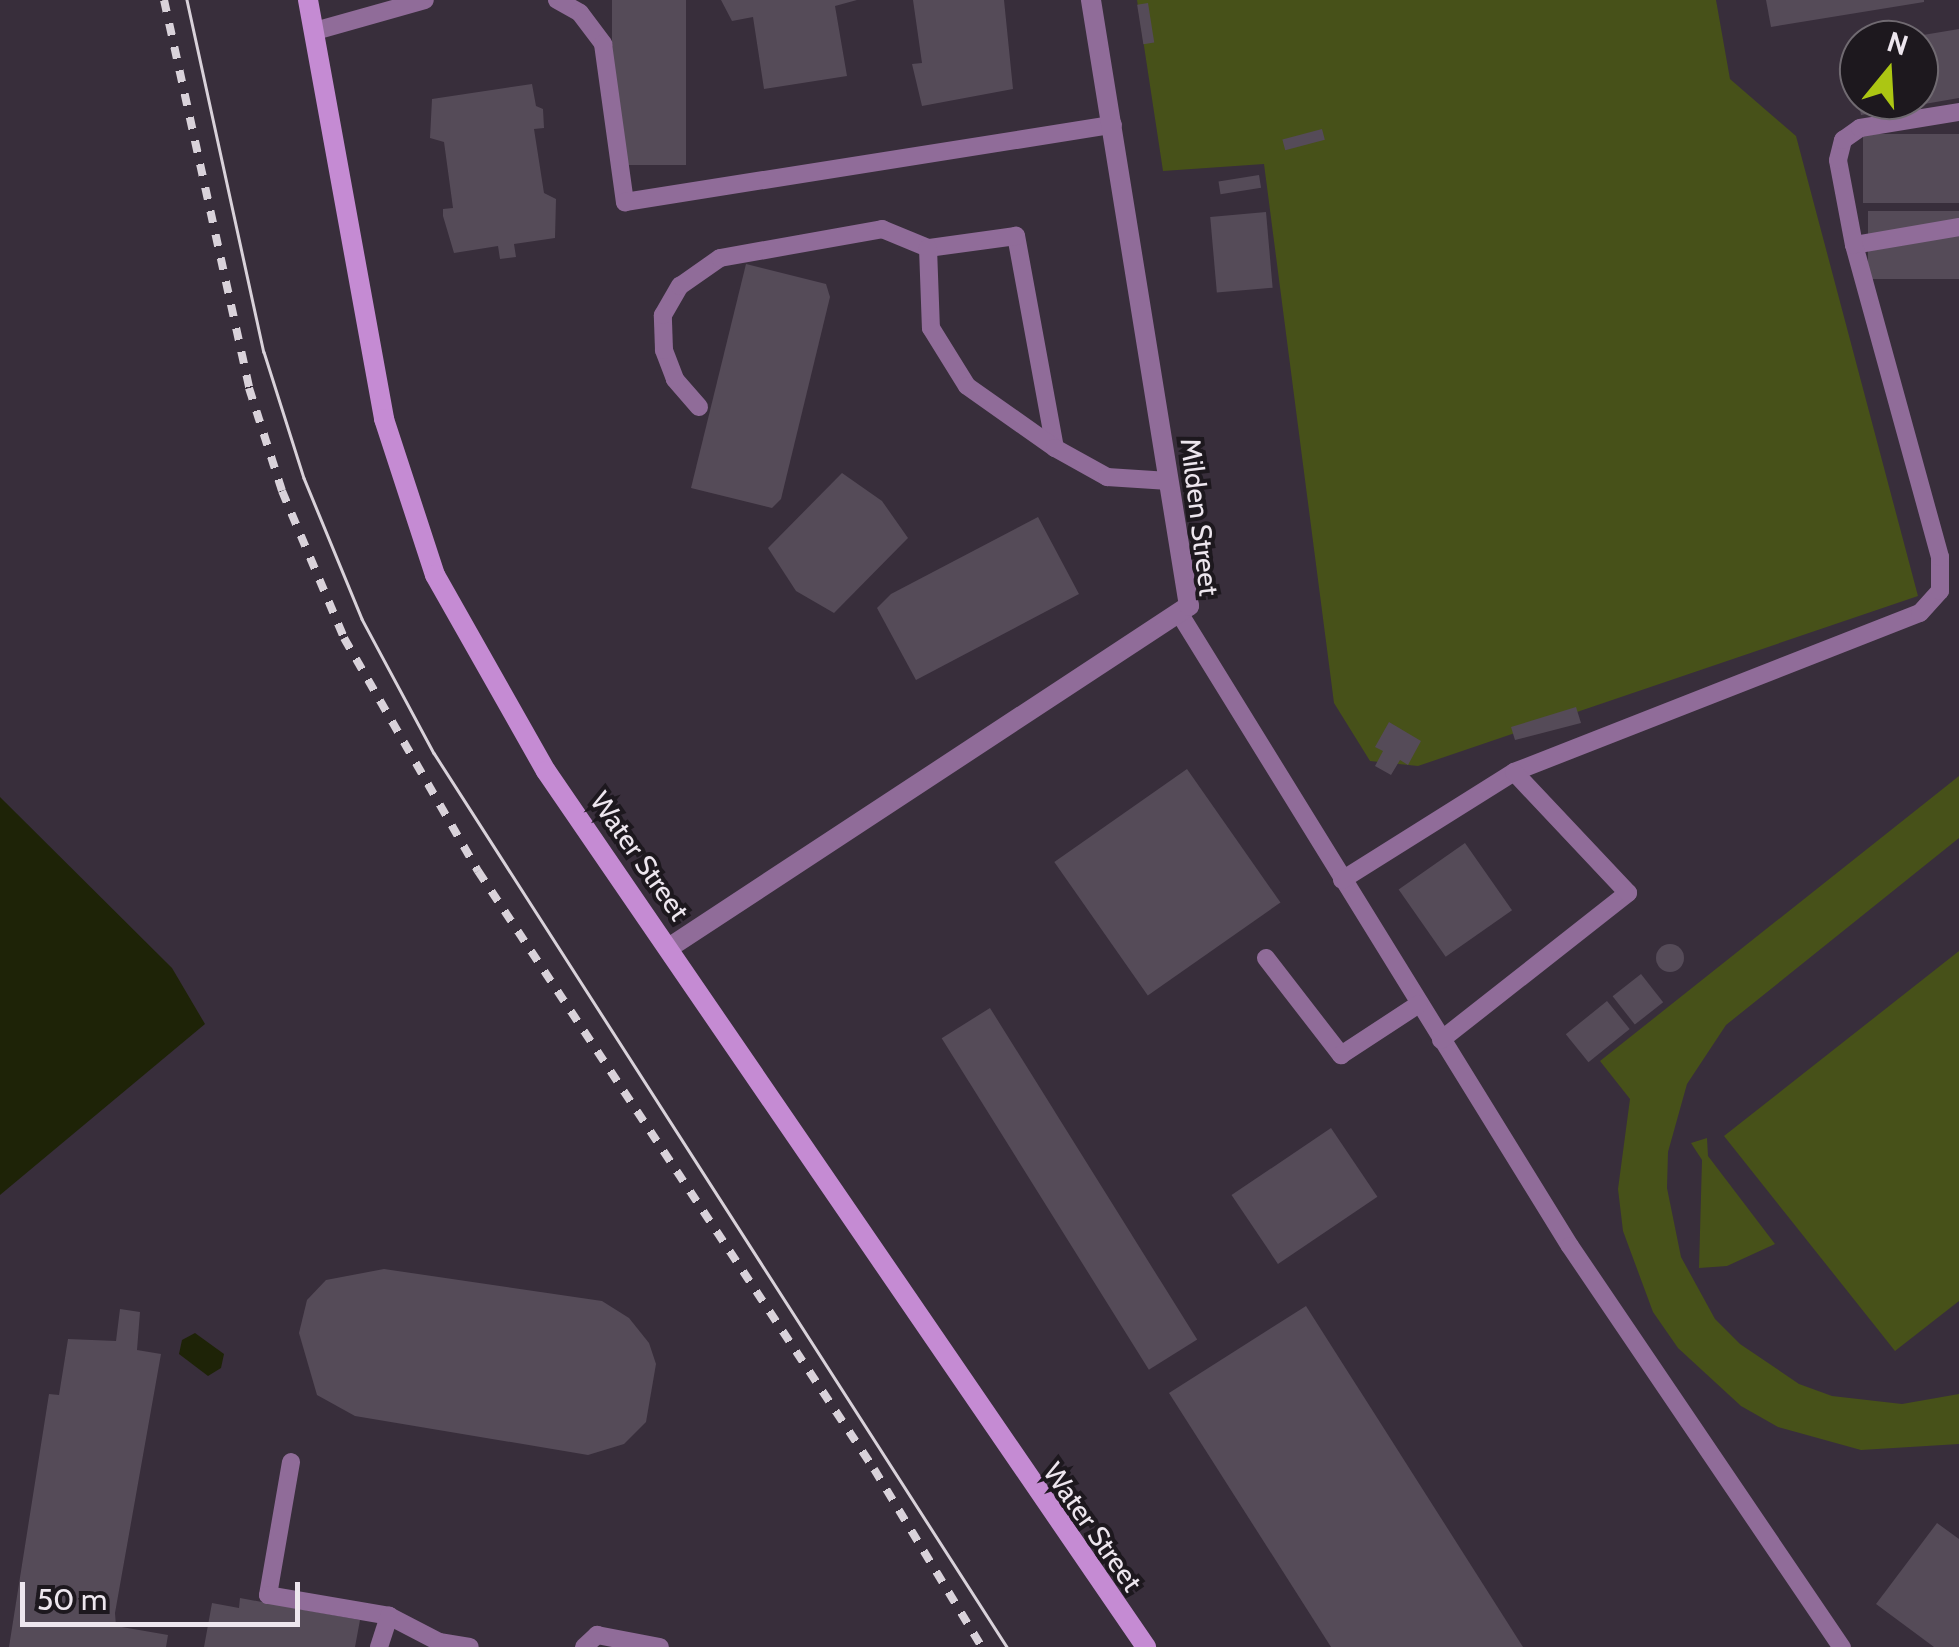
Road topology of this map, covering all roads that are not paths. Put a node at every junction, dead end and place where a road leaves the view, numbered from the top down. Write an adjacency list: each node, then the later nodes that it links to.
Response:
1 (308, 0): 5 (street, Water Street)
2 (424, 0): 5 (lane)
3 (557, 0): 7 (lane)
4 (1091, 0): 7 (street, Milden Street)
5 (316, 31): 17 (street, Water Street)
6 (1959, 112): 9 (lane)
7 (1113, 125): 13 (street, Milden Street)
8 (1959, 227): 9 (lane)
9 (1854, 245): 15 (lane)
10 (928, 248): 11 (lane); 12 (lane); 12 (lane)
11 (699, 407)
12 (1055, 448): 13 (lane)
13 (1169, 481): 14 (street, Milden Street)
14 (1181, 616): 16 (lane); 17 (street, Milden Street)
15 (1514, 772): 16 (lane); 20 (lane)
16 (1342, 880): 19 (lane)
17 (670, 946): 27 (street, Water Street)
18 (1266, 958): 19 (lane)
19 (1419, 1004): 20 (lane)
20 (1438, 1034): 28 (lane)
21 (291, 1462): 22 (lane)
22 (389, 1616): 23 (lane); 24 (lane)
23 (380, 1647)
24 (470, 1647)
25 (584, 1647): 26 (lane)
26 (660, 1647)
27 (1146, 1647)
28 (1842, 1647)

